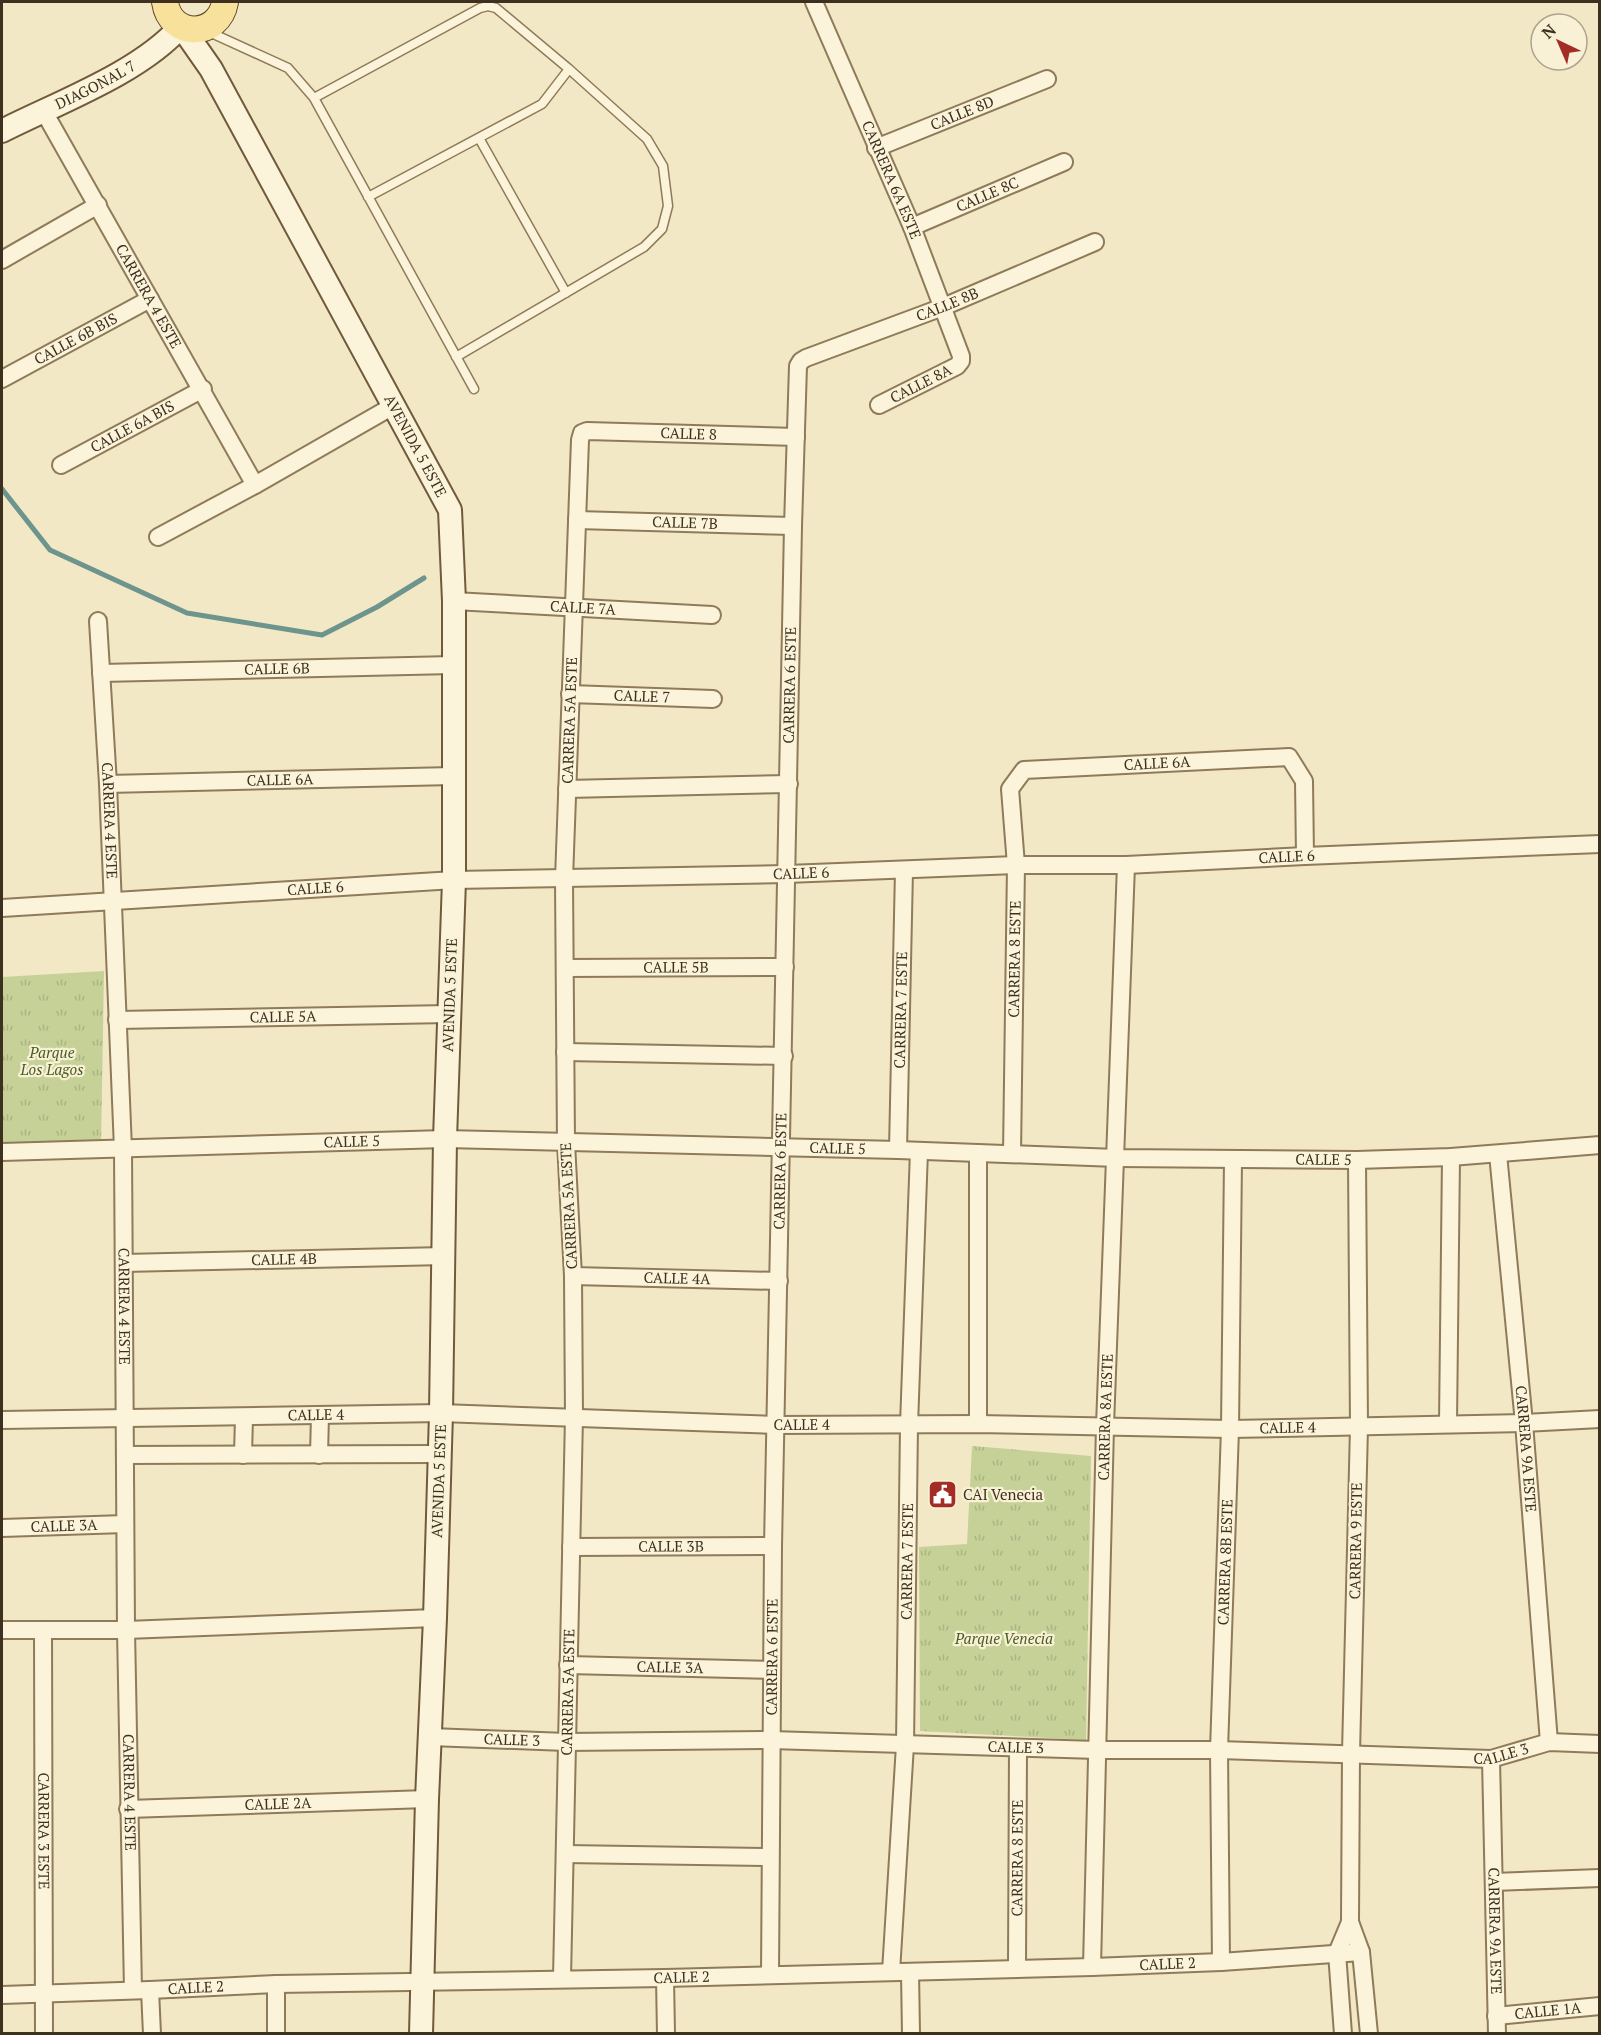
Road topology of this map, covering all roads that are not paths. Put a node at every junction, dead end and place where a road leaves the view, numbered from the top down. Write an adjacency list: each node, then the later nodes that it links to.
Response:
1 (165, 2): 4 (main road)
2 (226, 2): 4 (main road)
3 (814, 2): 11 (street, CARRERA 6A ESTE)
4 (191, 27): 7 (lane); 8 (main road, DIAGONAL 7); 28 (main road, AVENIDA 5 ESTE)
5 (569, 69): 7 (lane); 10 (lane); 18 (lane)
6 (1047, 79): 11 (street, CALLE 8D)
7 (314, 98): 13 (lane)
8 (43, 110): 9 (main road, DIAGONAL 7); 14 (street, CARRERA 4 ESTE)
9 (2, 131)
10 (479, 138): 13 (lane); 18 (lane)
11 (876, 148): 15 (street, CARRERA 6A ESTE)
12 (1064, 162): 15 (street, CALLE 8C)
13 (369, 197): 21 (lane)
14 (98, 205): 17 (street); 19 (street, CARRERA 4 ESTE)
15 (912, 227): 20 (street, CARRERA 6A ESTE)
16 (1095, 242): 20 (street, CALLE 8B)
17 (2, 260)
18 (566, 293): 21 (lane)
19 (150, 299): 24 (street, CALLE 6B BIS); 25 (street, CARRERA 4 ESTE)
20 (943, 307): 22 (street, CARRERA 6A ESTE); 23 (street, CALLE 8B)
21 (456, 357): 26 (lane)
22 (961, 361): 27 (street, CALLE 8A)
23 (798, 366): 30 (street, CARRERA 6 ESTE)
24 (2, 379)
25 (203, 389): 31 (street, CALLE 6A BIS); 32 (street, CARRERA 4 ESTE)
26 (474, 389)
27 (879, 405)
28 (393, 406): 32 (street); 36 (main road, AVENIDA 5 ESTE)
29 (582, 433): 30 (street, CALLE 8); 33 (street, CARRERA 5A ESTE)
30 (796, 437): 34 (street, CARRERA 6 ESTE)
31 (62, 465)
32 (255, 485): 35 (street)
33 (578, 520): 34 (street, CALLE 7B); 37 (street, CARRERA 5A ESTE)
34 (793, 526): 47 (street, CARRERA 6 ESTE)
35 (158, 537)
36 (454, 601): 37 (street, CALLE 7A); 40 (main road, AVENIDA 5 ESTE)
37 (574, 606): 38 (street, CALLE 7A); 42 (street, CARRERA 5A ESTE)
38 (712, 615)
39 (98, 621): 41 (street, CARRERA 4 ESTE)
40 (453, 666): 41 (street, CALLE 6B); 45 (main road, AVENIDA 5 ESTE)
41 (101, 673): 46 (street, CARRERA 4 ESTE)
42 (570, 694): 43 (street, CALLE 7); 48 (street, CARRERA 5A ESTE)
43 (713, 699)
44 (1024, 770): 50 (street, CALLE 6A); 51 (street, CARRERA 8 ESTE)
45 (453, 776): 46 (street, CALLE 6A); 56 (main road, AVENIDA 5 ESTE)
46 (108, 784): 57 (street, CARRERA 4 ESTE)
47 (789, 784): 48 (street); 54 (street, CARRERA 6 ESTE)
48 (567, 789): 55 (street, CARRERA 5A ESTE)
49 (1599, 844): 50 (street, CALLE 6)
50 (1305, 856): 52 (street, CALLE 6)
51 (1016, 865): 52 (street, CALLE 6); 53 (street, CALLE 6); 74 (street, CARRERA 8 ESTE)
52 (1126, 865): 77 (street, CARRERA 8A ESTE)
53 (904, 870): 54 (street, CALLE 6); 70 (street, CARRERA 7 ESTE)
54 (787, 874): 55 (street, CALLE 6); 59 (street, CARRERA 6 ESTE)
55 (564, 879): 56 (street, CALLE 6); 60 (street, CARRERA 5A ESTE)
56 (454, 880): 57 (street, CALLE 6); 61 (main road, AVENIDA 5 ESTE)
57 (113, 902): 58 (street, CALLE 6); 62 (street, CARRERA 4 ESTE)
58 (2, 908)
59 (785, 967): 60 (street, CALLE 5B); 64 (street, CARRERA 6 ESTE)
60 (566, 968): 63 (street, CARRERA 5A ESTE)
61 (448, 1014): 62 (street, CALLE 5A); 65 (main road, AVENIDA 5 ESTE)
62 (117, 1020): 69 (street, CARRERA 4 ESTE)
63 (565, 1052): 64 (street); 66 (street, CARRERA 5A ESTE)
64 (784, 1056): 68 (street, CARRERA 6 ESTE)
65 (445, 1139): 66 (street, CALLE 5); 69 (street, CALLE 5); 80 (main road, AVENIDA 5 ESTE)
66 (566, 1143): 68 (street, CALLE 5); 82 (street, CARRERA 5A ESTE)
67 (1599, 1145): 75 (street, CALLE 5)
68 (782, 1148): 70 (street, CALLE 5); 83 (street, CARRERA 6 ESTE)
69 (123, 1149): 72 (street, CALLE 5); 81 (street, CARRERA 4 ESTE)
70 (898, 1150): 71 (street, CALLE 5)
71 (919, 1151): 73 (street, CALLE 5); 95 (street, CARRERA 7 ESTE)
72 (2, 1152)
73 (978, 1153): 74 (street, CALLE 5); 92 (street)
74 (1012, 1154): 77 (street, CALLE 5)
75 (1498, 1154): 76 (street, CALLE 5); 91 (street, CARRERA 9A ESTE)
76 (1451, 1157): 79 (street, CALLE 5); 93 (street)
77 (1117, 1158): 78 (street, CALLE 5); 96 (street, CARRERA 8A ESTE)
78 (1233, 1160): 79 (street, CALLE 5); 98 (street, CARRERA 8B ESTE)
79 (1357, 1160): 97 (street, CARRERA 9 ESTE)
80 (445, 1256): 81 (street, CALLE 4B); 84 (main road, AVENIDA 5 ESTE)
81 (124, 1263): 88 (street, CARRERA 4 ESTE)
82 (573, 1276): 83 (street, CALLE 4A); 87 (street, CARRERA 5A ESTE)
83 (779, 1281): 94 (street, CARRERA 6 ESTE)
84 (441, 1413): 85 (street, CALLE 4); 87 (street, CALLE 4); 99 (main road, AVENIDA 5 ESTE)
85 (320, 1414): 86 (street, CALLE 4); 102 (street)
86 (244, 1417): 88 (street, CALLE 4); 101 (street)
87 (574, 1417): 94 (street, CALLE 4); 106 (street, CARRERA 5A ESTE)
88 (124, 1418): 90 (street, CALLE 4); 100 (street, CARRERA 4 ESTE)
89 (1599, 1419): 91 (street, CALLE 4)
90 (2, 1420)
91 (1524, 1423): 93 (street, CALLE 4); 116 (street, CARRERA 9A ESTE)
92 (978, 1424): 95 (street, CALLE 4); 96 (street, CALLE 4)
93 (1448, 1424): 97 (street, CALLE 4)
94 (777, 1425): 95 (street, CALLE 4); 105 (street, CARRERA 6 ESTE)
95 (909, 1425): 118 (street, CARRERA 7 ESTE)
96 (1105, 1426): 98 (street, CALLE 4); 120 (street, CARRERA 8A ESTE)
97 (1359, 1427): 98 (street, CALLE 4); 122 (street, CARRERA 9 ESTE)
98 (1230, 1429): 121 (street, CARRERA 8B ESTE)
99 (440, 1454): 102 (street); 107 (main road, AVENIDA 5 ESTE)
100 (125, 1455): 101 (street); 103 (street, CARRERA 4 ESTE)
101 (243, 1455): 102 (street)
102 (319, 1455)
103 (125, 1524): 104 (street, CALLE 3A); 110 (street, CARRERA 4 ESTE)
104 (2, 1528)
105 (773, 1546): 106 (street, CALLE 3B); 112 (street, CARRERA 6 ESTE)
106 (571, 1547): 111 (street, CARRERA 5A ESTE)
107 (435, 1617): 110 (street); 113 (main road, AVENIDA 5 ESTE)
108 (2, 1630): 109 (street)
109 (43, 1630): 110 (street); 145 (street, CARRERA 3 ESTE)
110 (126, 1630): 125 (street, CARRERA 4 ESTE)
111 (568, 1665): 112 (street, CALLE 3A); 115 (street, CARRERA 5A ESTE)
112 (772, 1670): 114 (street, CARRERA 6 ESTE)
113 (430, 1737): 115 (street, CALLE 3); 124 (main road, AVENIDA 5 ESTE)
114 (771, 1740): 115 (street, CALLE 3); 118 (street, CALLE 3); 127 (street, CARRERA 6 ESTE)
115 (566, 1742): 126 (street, CARRERA 5A ESTE)
116 (1549, 1742): 117 (street, CALLE 3); 123 (street, CALLE 3)
117 (1599, 1744)
118 (905, 1745): 119 (street, CALLE 3); 136 (street, CARRERA 7 ESTE)
119 (1018, 1748): 120 (street, CALLE 3); 135 (street, CARRERA 8 ESTE)
120 (1097, 1750): 121 (street, CALLE 3); 134 (street, CARRERA 8A ESTE)
121 (1220, 1750): 122 (street, CALLE 3); 133 (street, CARRERA 8B ESTE)
122 (1351, 1753): 123 (street, CALLE 3); 130 (street, CARRERA 9 ESTE)
123 (1491, 1759): 129 (street, CARRERA 9A ESTE)
124 (427, 1799): 125 (street, CALLE 2A); 141 (main road, AVENIDA 5 ESTE)
125 (128, 1809): 143 (street, CARRERA 4 ESTE)
126 (565, 1854): 127 (street); 139 (street, CARRERA 5A ESTE)
127 (770, 1857): 138 (street, CARRERA 6 ESTE)
128 (1599, 1878): 129 (street)
129 (1494, 1882): 148 (street, CARRERA 9A ESTE)
130 (1350, 1922): 131 (street, CARRERA 9 ESTE); 132 (street, CARRERA 9 ESTE)
131 (1361, 1952): 132 (street, CALLE 2); 156 (street, CARRERA 9 ESTE)
132 (1337, 1953): 133 (street, CALLE 2); 155 (street)
133 (1221, 1962): 134 (street, CALLE 2)
134 (1092, 1967): 135 (street, CALLE 2)
135 (1017, 1969): 137 (street, CALLE 2)
136 (891, 1972): 137 (street, CALLE 2); 138 (street, CALLE 2)
137 (909, 1972): 154 (street)
138 (770, 1975): 140 (street, CALLE 2)
139 (562, 1978): 140 (street, CALLE 2); 141 (street, CALLE 2)
140 (665, 1978): 153 (street)
141 (423, 1982): 142 (street, CALLE 2); 152 (main road, AVENIDA 5 ESTE)
142 (276, 1984): 144 (street, CALLE 2); 151 (street)
143 (133, 1990): 144 (street, CALLE 2); 145 (street, CALLE 2)
144 (150, 1990): 150 (street)
145 (44, 1994): 146 (street, CALLE 2); 149 (street, CARRERA 3 ESTE)
146 (2, 1995)
147 (1599, 2006): 148 (street, CALLE 1A)
148 (1496, 2016): 157 (street, CARRERA 9A ESTE)
149 (44, 2034)
150 (152, 2034)
151 (276, 2034)
152 (421, 2034)
153 (666, 2034)
154 (910, 2034)
155 (1343, 2034)
156 (1369, 2034)
157 (1497, 2034)

